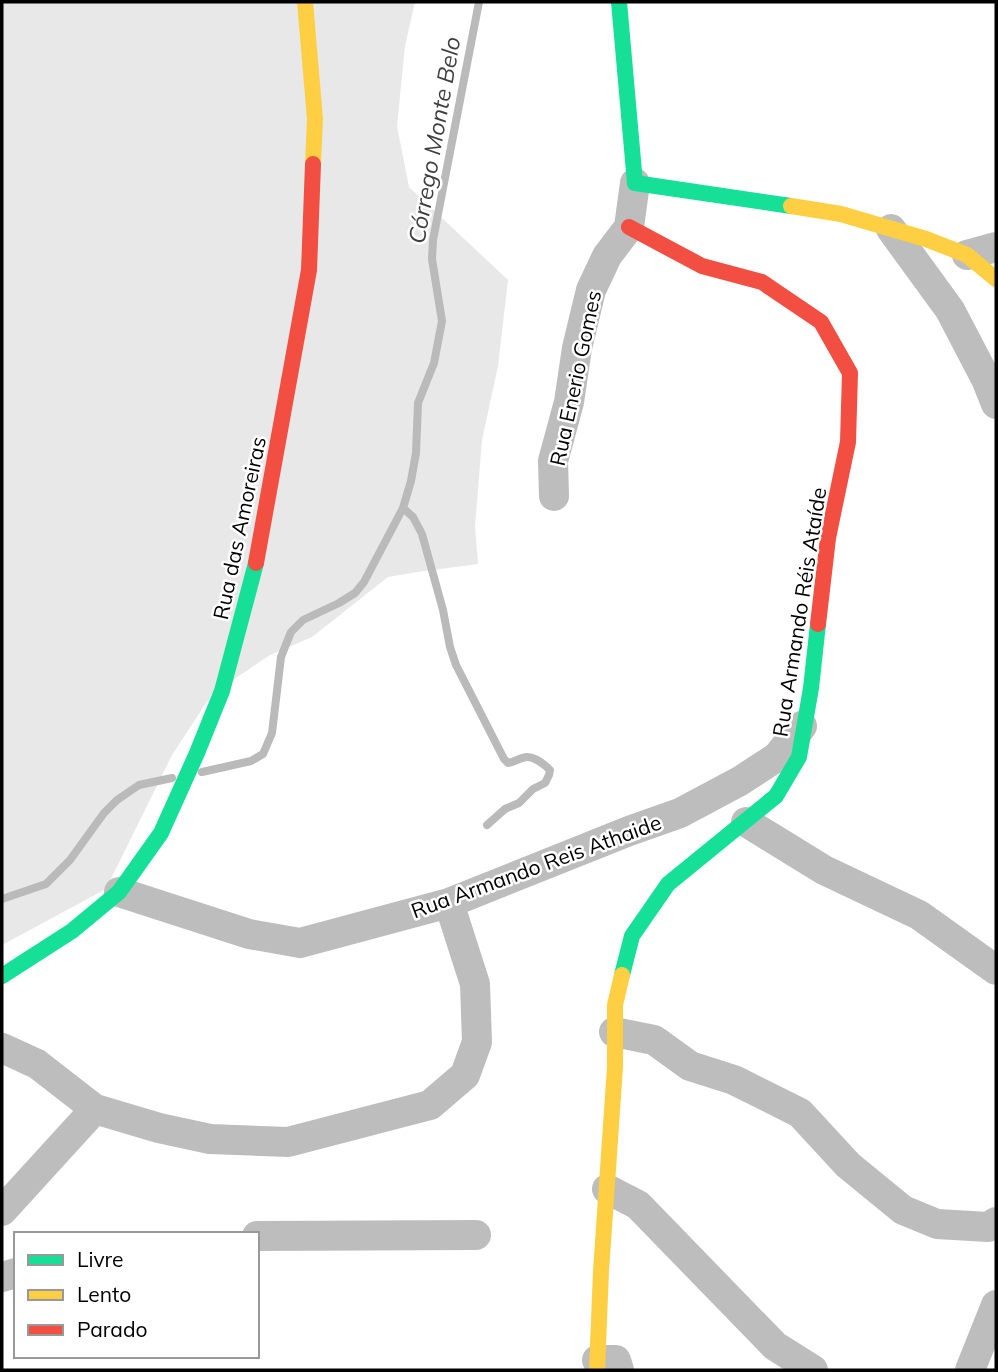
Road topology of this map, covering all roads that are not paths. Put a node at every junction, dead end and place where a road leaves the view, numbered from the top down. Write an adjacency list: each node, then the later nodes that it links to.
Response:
1 (305, 2): 13 (street, Rua das Amoreiras)
2 (619, 2): 3 (street)
3 (635, 183): 4 (street); 5 (street)
4 (629, 227): 10 (street, Rua Enerio Gomes); 11 (street, Rua Armando Réis Ataíde)
5 (891, 229): 7 (street); 9 (street)
6 (996, 247): 7 (street)
7 (967, 255): 8 (street)
8 (996, 279)
9 (996, 404)
10 (554, 496)
11 (805, 722): 12 (street, Rua Armando Réis Ataíde); 14 (street, Rua Armando Reis Athaide)
12 (746, 822): 15 (street); 17 (street, Rua Armando Réis Ataíde)
13 (119, 892): 14 (street, Rua Armando Reis Athaide); 16 (street, Rua das Amoreiras)
14 (449, 903): 19 (street)
15 (996, 970)
16 (2, 976)
17 (614, 1032): 20 (street, Rua Armando Réis Ataíde); 22 (street)
18 (2, 1048): 19 (street)
19 (95, 1109): 21 (street)
20 (607, 1189): 26 (street, Rua Armando Réis Ataíde); 27 (street)
21 (2, 1210)
22 (996, 1222)
23 (476, 1235): 24 (street)
24 (259, 1237)
25 (996, 1306): 28 (street)
26 (607, 1365)
27 (813, 1370)
28 (970, 1370)

